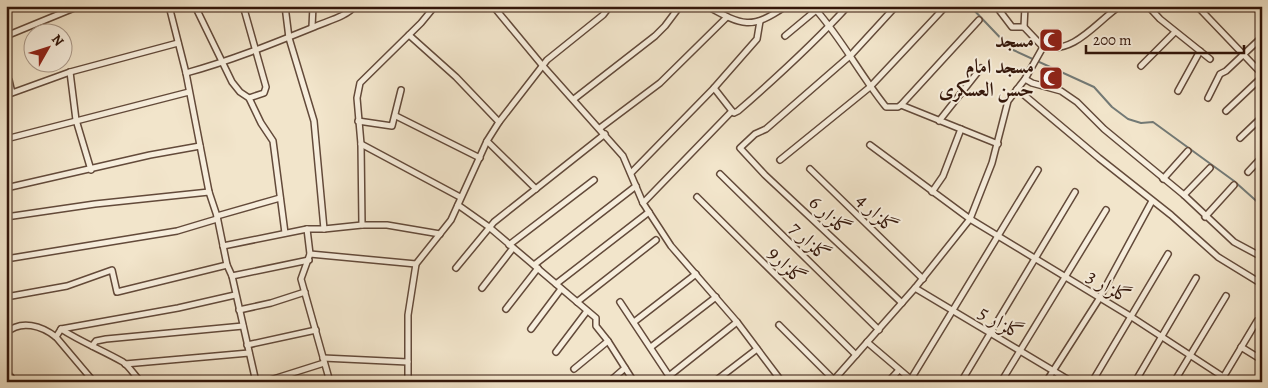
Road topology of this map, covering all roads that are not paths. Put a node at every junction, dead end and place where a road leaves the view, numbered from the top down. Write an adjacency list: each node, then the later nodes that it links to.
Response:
1 (79, 6): 31 (street)
2 (169, 6): 35 (street)
3 (195, 6): 42 (street)
4 (285, 6): 34 (street)
5 (313, 6): 27 (street)
6 (356, 6): 27 (street)
7 (435, 6): 30 (street)
8 (493, 6): 43 (street)
9 (610, 6): 43 (street)
10 (680, 6): 60 (street)
11 (706, 6): 23 (street)
12 (786, 6): 25 (street)
13 (848, 6): 26 (street)
14 (896, 6): 40 (street)
15 (946, 6): 52 (street)
16 (996, 6): 28 (street)
17 (1025, 6): 28 (street)
18 (1120, 6): 37 (street)
19 (1148, 6): 29 (street)
20 (1197, 6): 39 (street)
21 (244, 9): 36 (street)
22 (819, 9): 26 (street); 32 (street)
23 (727, 17): 25 (street); 70 (street)
24 (979, 20): 61 (street)
25 (760, 21): 53 (street)
26 (830, 26): 40 (street); 62 (street)
27 (312, 27): 34 (street)
28 (1024, 27): 37 (street)
29 (1175, 32): 38 (street); 44 (street)
30 (409, 35): 67 (street); 69 (street)
31 (6, 36)
32 (786, 36)
33 (1262, 37): 39 (street)
34 (289, 38): 36 (street); 116 (street)
35 (178, 43): 46 (street); 48 (street)
36 (256, 50): 42 (street); 58 (street)
37 (1041, 50): 50 (street)
38 (1200, 51): 41 (street); 56 (street)
39 (1243, 55): 49 (street); 59 (street)
40 (851, 56): 52 (street); 150 (street, گلزار 6)
41 (1210, 59)
42 (223, 62): 48 (street); 58 (street)
43 (542, 65): 60 (street); 69 (street)
44 (1141, 66)
45 (981, 68): 68 (street)
46 (72, 71)
47 (70, 72): 51 (street); 66 (street)
48 (186, 73): 57 (street)
49 (1262, 75): 63 (street)
50 (1025, 79): 54 (street); 91 (street)
51 (6, 81)
52 (870, 87): 61 (street); 83 (street)
53 (714, 88): 62 (street); 89 (street)
54 (1018, 89): 77 (street); 104 (street)
55 (401, 90): 64 (street)
56 (1178, 91)
57 (190, 92): 66 (street); 79 (street)
58 (249, 98): 103 (street)
59 (1208, 98)
60 (574, 99): 70 (street)
61 (901, 105): 68 (street)
62 (732, 111): 105 (street)
63 (1226, 111)
64 (396, 116): 67 (street); 82 (street)
65 (1262, 118): 73 (street)
66 (76, 120): 74 (street); 86 (street)
67 (358, 120): 76 (street)
68 (939, 120): 71 (street)
69 (499, 122): 75 (street)
70 (600, 128): 72 (street)
71 (960, 129): 77 (street); 98 (street)
72 (605, 134): 89 (street); 96 (street)
73 (1240, 138)
74 (6, 139)
75 (487, 141): 82 (street); 96 (street)
76 (361, 144): 101 (street); 113 (street)
77 (998, 144): 112 (street)
78 (870, 145): 98 (street, گلزار 3)
79 (200, 146): 86 (street); 97 (street)
80 (1188, 151): 91 (street)
81 (1262, 157): 88 (street)
82 (480, 158): 101 (street)
83 (780, 160)
84 (1210, 168): 100 (street)
85 (810, 169): 136 (street, گلزار 4)
86 (91, 170): 95 (street)
87 (1038, 170): 119 (street)
88 (1248, 172)
89 (631, 173): 94 (street)
90 (720, 174): 164 (street, گلزار 7)
91 (1163, 179): 100 (street)
92 (594, 180): 122 (street)
93 (1234, 185): 110 (street)
94 (636, 186): 105 (street); 130 (street)
95 (6, 188)
96 (536, 189): 114 (street)
97 (209, 192): 109 (street); 111 (street)
98 (932, 192): 112 (street, گلزار 3)
99 (1075, 192): 127 (street)
100 (1184, 195): 110 (street)
101 (460, 197): 106 (street)
102 (697, 197): 179 (street, گلزار9)
103 (280, 198): 111 (street); 117 (street)
104 (1152, 201): 138 (street); 147 (street)
105 (643, 203): 108 (street)
106 (458, 205): 114 (street); 118 (street)
107 (1106, 210): 134 (street)
108 (649, 212): 132 (street); 137 (street)
109 (6, 217)
110 (1205, 217): 125 (street)
111 (217, 218): 121 (street); 126 (street)
112 (970, 219): 119 (street, گلزار 3); 136 (street)
113 (362, 225): 116 (street); 118 (street)
114 (489, 227): 122 (street); 131 (street)
115 (307, 229): 116 (street); 117 (street); 124 (street)
116 (324, 229)
117 (285, 233): 121 (street)
118 (440, 234): 128 (street)
119 (998, 236): 127 (street, گلزار 3); 154 (street)
120 (656, 240): 148 (street)
121 (223, 246): 129 (street)
122 (511, 246): 130 (street); 139 (street)
123 (1168, 254): 155 (street)
124 (309, 257): 128 (street); 133 (street); 142 (street)
125 (1262, 257)
126 (6, 259)
127 (1035, 259): 134 (street, گلزار 3); 165 (street)
128 (416, 264): 183 (street)
129 (227, 265): 133 (street); 145 (street)
130 (536, 267): 137 (street); 151 (street)
131 (456, 268)
132 (696, 274): 146 (street); 157 (street)
133 (232, 276): 143 (street)
134 (1065, 278): 147 (street, گلزار 3); 176 (street)
135 (1196, 278): 168 (street)
136 (923, 279): 140 (street)
137 (556, 284): 141 (street)
138 (1262, 284)
139 (482, 288)
140 (915, 288): 150 (street); 154 (street, گلزار 5)
141 (562, 289): 148 (street); 163 (street)
142 (305, 292): 152 (street); 162 (street)
143 (235, 295): 152 (street); 161 (street)
144 (1226, 296): 180 (street)
145 (6, 297)
146 (716, 297): 158 (street); 174 (street)
147 (1099, 299): 155 (street, گلزار 3); 188 (street)
148 (577, 302): 153 (street)
149 (620, 302): 157 (street)
150 (902, 303): 164 (street)
151 (506, 309)
152 (239, 310): 160 (street)
153 (587, 311): 169 (street); 177 (street)
154 (952, 311): 165 (street, گلزار 5); 192 (street)
155 (1130, 316): 168 (street, گلزار 3); 211 (street)
156 (1256, 321): 173 (street)
157 (634, 322): 174 (street)
158 (737, 322): 175 (street); 190 (street)
159 (779, 325): 193 (street)
160 (243, 326): 171 (street); 172 (street)
161 (61, 329): 167 (street); 172 (street)
162 (316, 330): 171 (street); 182 (street)
163 (531, 330)
164 (879, 330): 170 (street)
165 (990, 332): 176 (street, گلزار 5); 207 (street)
166 (6, 333): 167 (street)
167 (56, 337): 195 (street)
168 (1161, 337): 180 (street, گلزار 3); 212 (street)
169 (608, 341): 185 (street); 186 (street)
170 (867, 342): 179 (street); 187 (street)
171 (248, 345): 178 (street)
172 (92, 346): 184 (street)
173 (1241, 347): 181 (street); 191 (street)
174 (651, 348): 190 (street)
175 (757, 348): 204 (street); 205 (street)
176 (1020, 351): 188 (street, گلزار 5); 208 (street)
177 (556, 352)
178 (249, 354): 184 (street); 197 (street)
179 (856, 355): 193 (street)
180 (1190, 355): 191 (street, گلزار 3); 213 (street)
181 (1262, 360)
182 (324, 361): 183 (street); 198 (street); 199 (street)
183 (408, 362): 200 (street)
184 (125, 364): 196 (street)
185 (574, 368)
186 (625, 368): 201 (street); 202 (street)
187 (899, 370): 192 (street); 206 (street)
188 (1052, 370): 209 (street); 210 (street, گلزار 5)
189 (6, 371): 194 (street)
190 (669, 376): 203 (street)
191 (1224, 376): 214 (street, گلزار 3)
192 (912, 380)
193 (833, 381)
194 (15, 382)
195 (94, 382)
196 (141, 382)
197 (256, 382)
198 (264, 382)
199 (330, 382)
200 (408, 382)
201 (609, 382)
202 (634, 382)
203 (673, 382)
204 (714, 382)
205 (782, 382)
206 (888, 382)
207 (960, 382)
208 (1002, 382)
209 (1046, 382)
210 (1072, 382)
211 (1092, 382)
212 (1135, 382)
213 (1174, 382)
214 (1231, 382)

